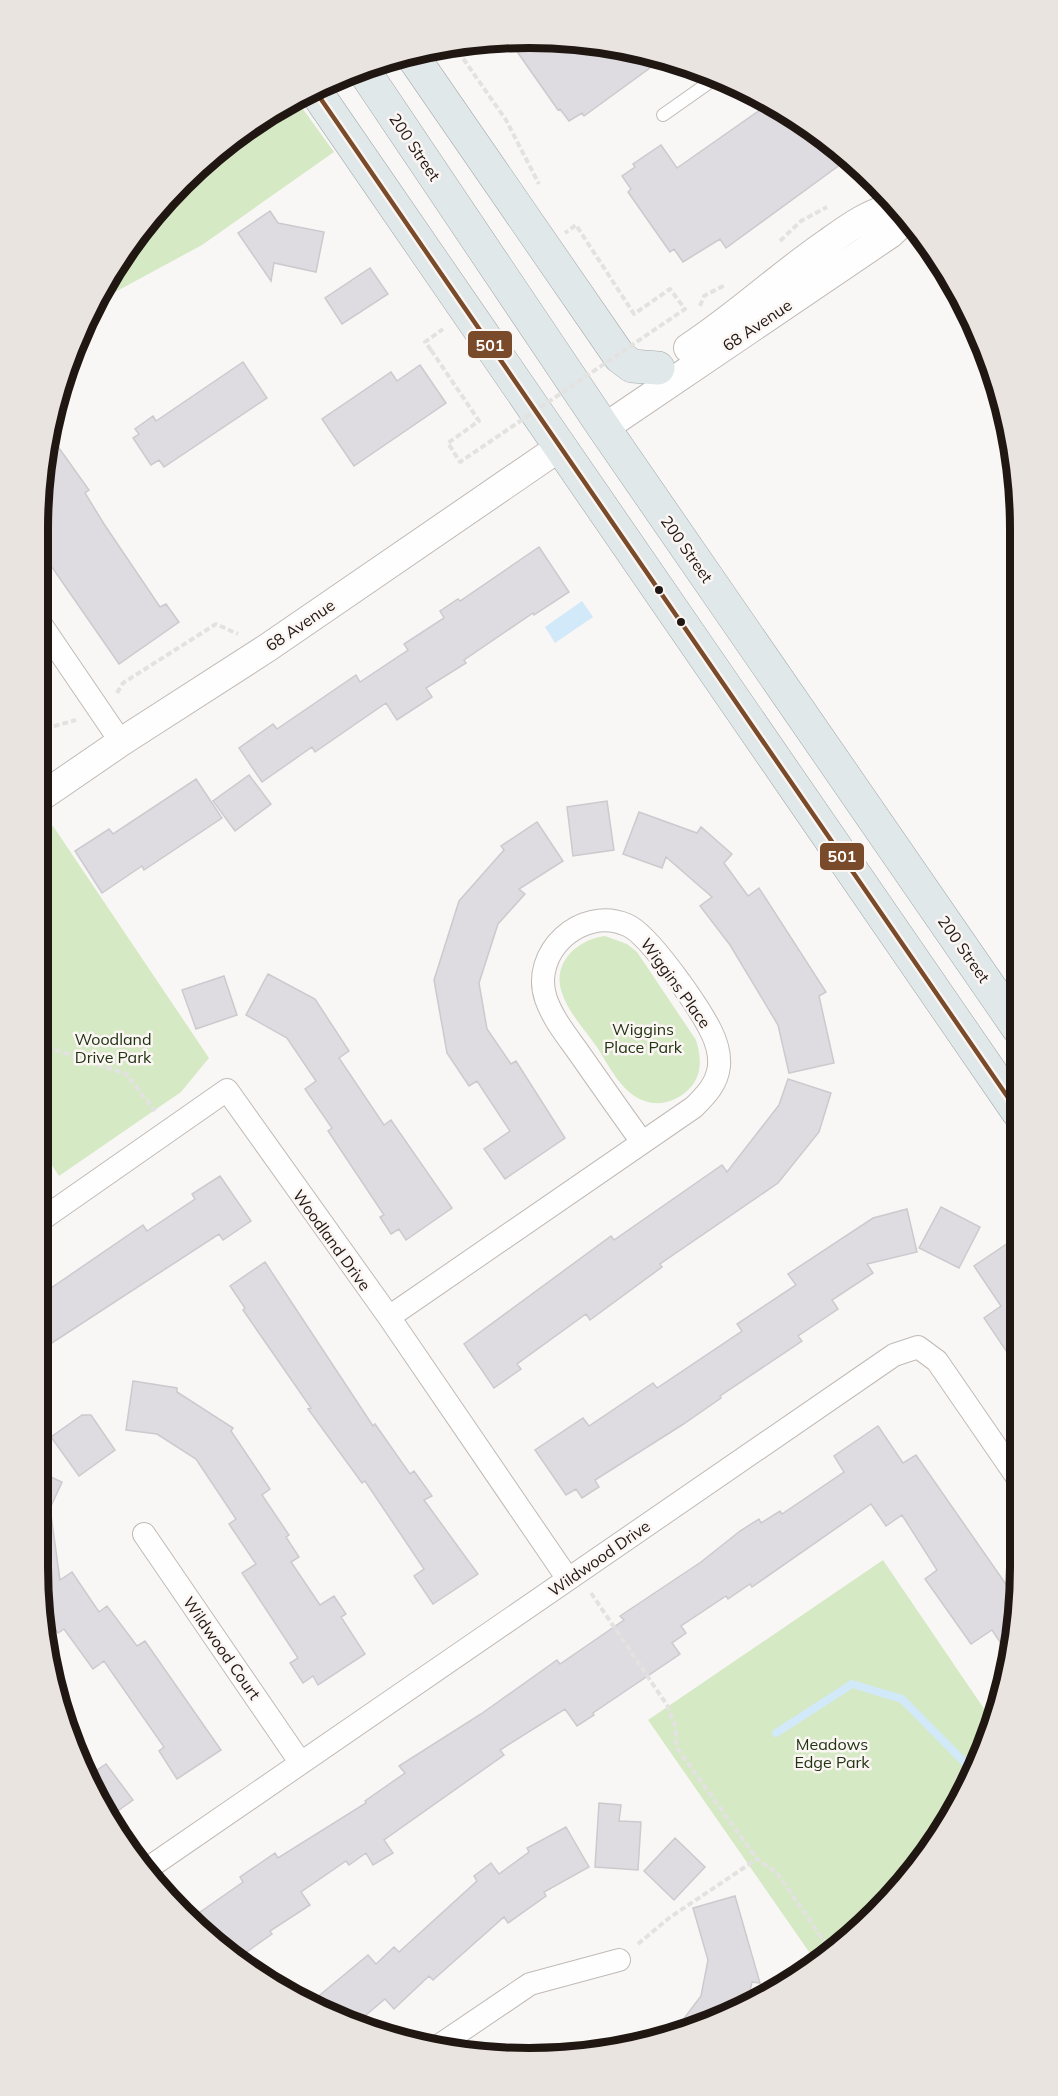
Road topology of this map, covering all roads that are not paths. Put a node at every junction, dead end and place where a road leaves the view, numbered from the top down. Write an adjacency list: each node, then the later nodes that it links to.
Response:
1 (416, 61): 8 (main road)
2 (368, 76): 9 (main road, 200 Street)
3 (708, 83): 5 (lane)
4 (319, 97): 10 (main road)
5 (663, 115)
6 (888, 208): 8 (street, 68 Avenue)
7 (901, 224): 9 (street, 68 Avenue)
8 (658, 368)
9 (604, 428): 14 (main road, 200 Street)
10 (560, 447): 12 (street, 68 Avenue); 15 (main road)
11 (48, 635): 12 (street)
12 (121, 742): 13 (street, 68 Avenue)
13 (48, 792)
14 (1010, 1016)
15 (1010, 1100)
16 (642, 1142): 16 (street, Wiggins Place); 18 (street, Wiggins Place)
17 (48, 1215): 18 (street, Woodland Drive)
18 (389, 1317): 21 (street, Woodland Drive)
19 (1010, 1467): 21 (street, Wildwood Drive)
20 (144, 1534): 22 (street, Wildwood Court)
21 (572, 1576): 22 (street, Wildwood Drive)
22 (300, 1762): 23 (street, Wildwood Drive)
23 (152, 1866)
24 (619, 1960): 25 (street)
25 (446, 2041)

